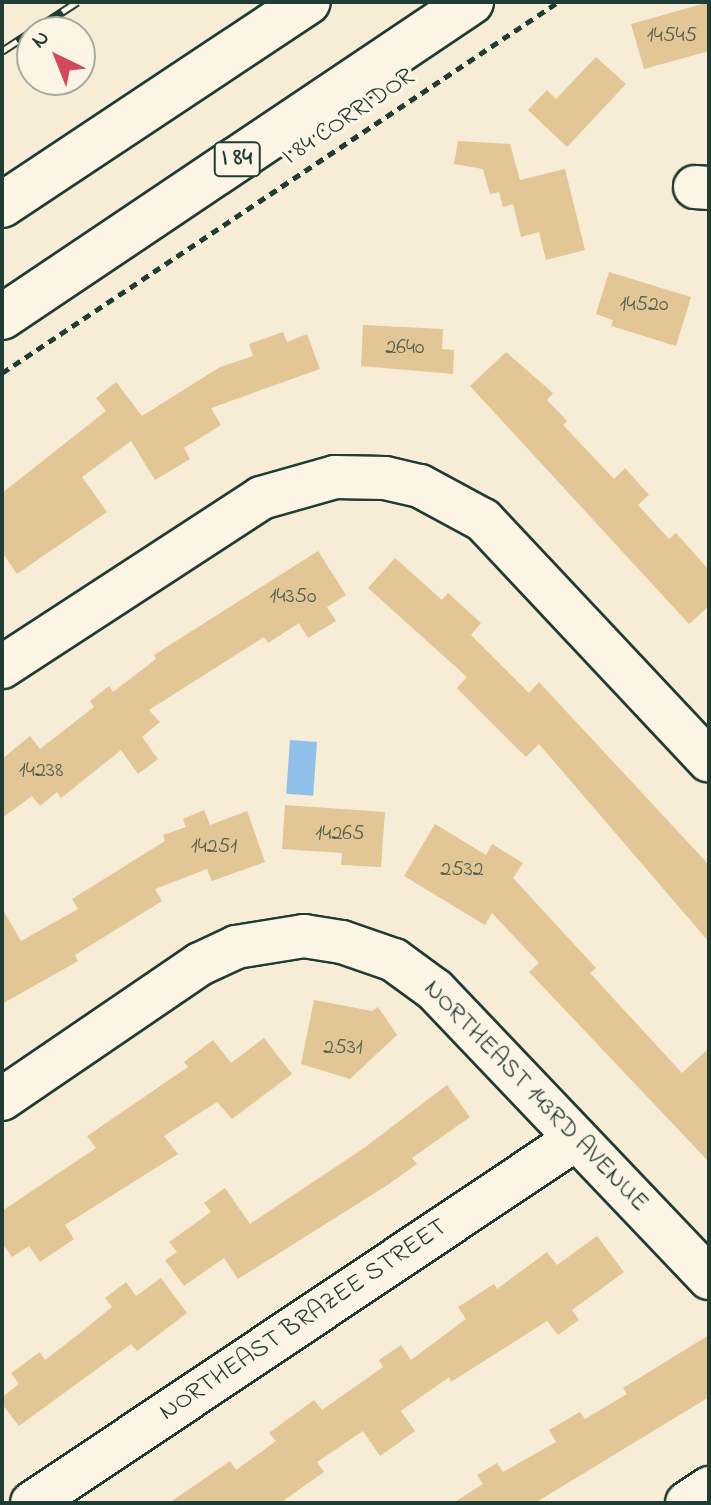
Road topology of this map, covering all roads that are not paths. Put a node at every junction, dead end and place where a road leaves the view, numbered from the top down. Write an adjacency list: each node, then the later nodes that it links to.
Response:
1 (308, 2): 3 (highway)
2 (471, 2): 4 (highway, I 84)
3 (2, 205)
4 (2, 317)
5 (2, 667): 6 (street)
6 (709, 761)
7 (2, 1099): 8 (street, NORTHEAST 143RD AVENUE)
8 (576, 1139): 9 (street, NORTHEAST 143RD AVENUE); 11 (street, NORTHEAST BRAZEE STREET)
9 (709, 1278)
10 (709, 1488): 12 (street)
11 (32, 1503)
12 (687, 1503)

